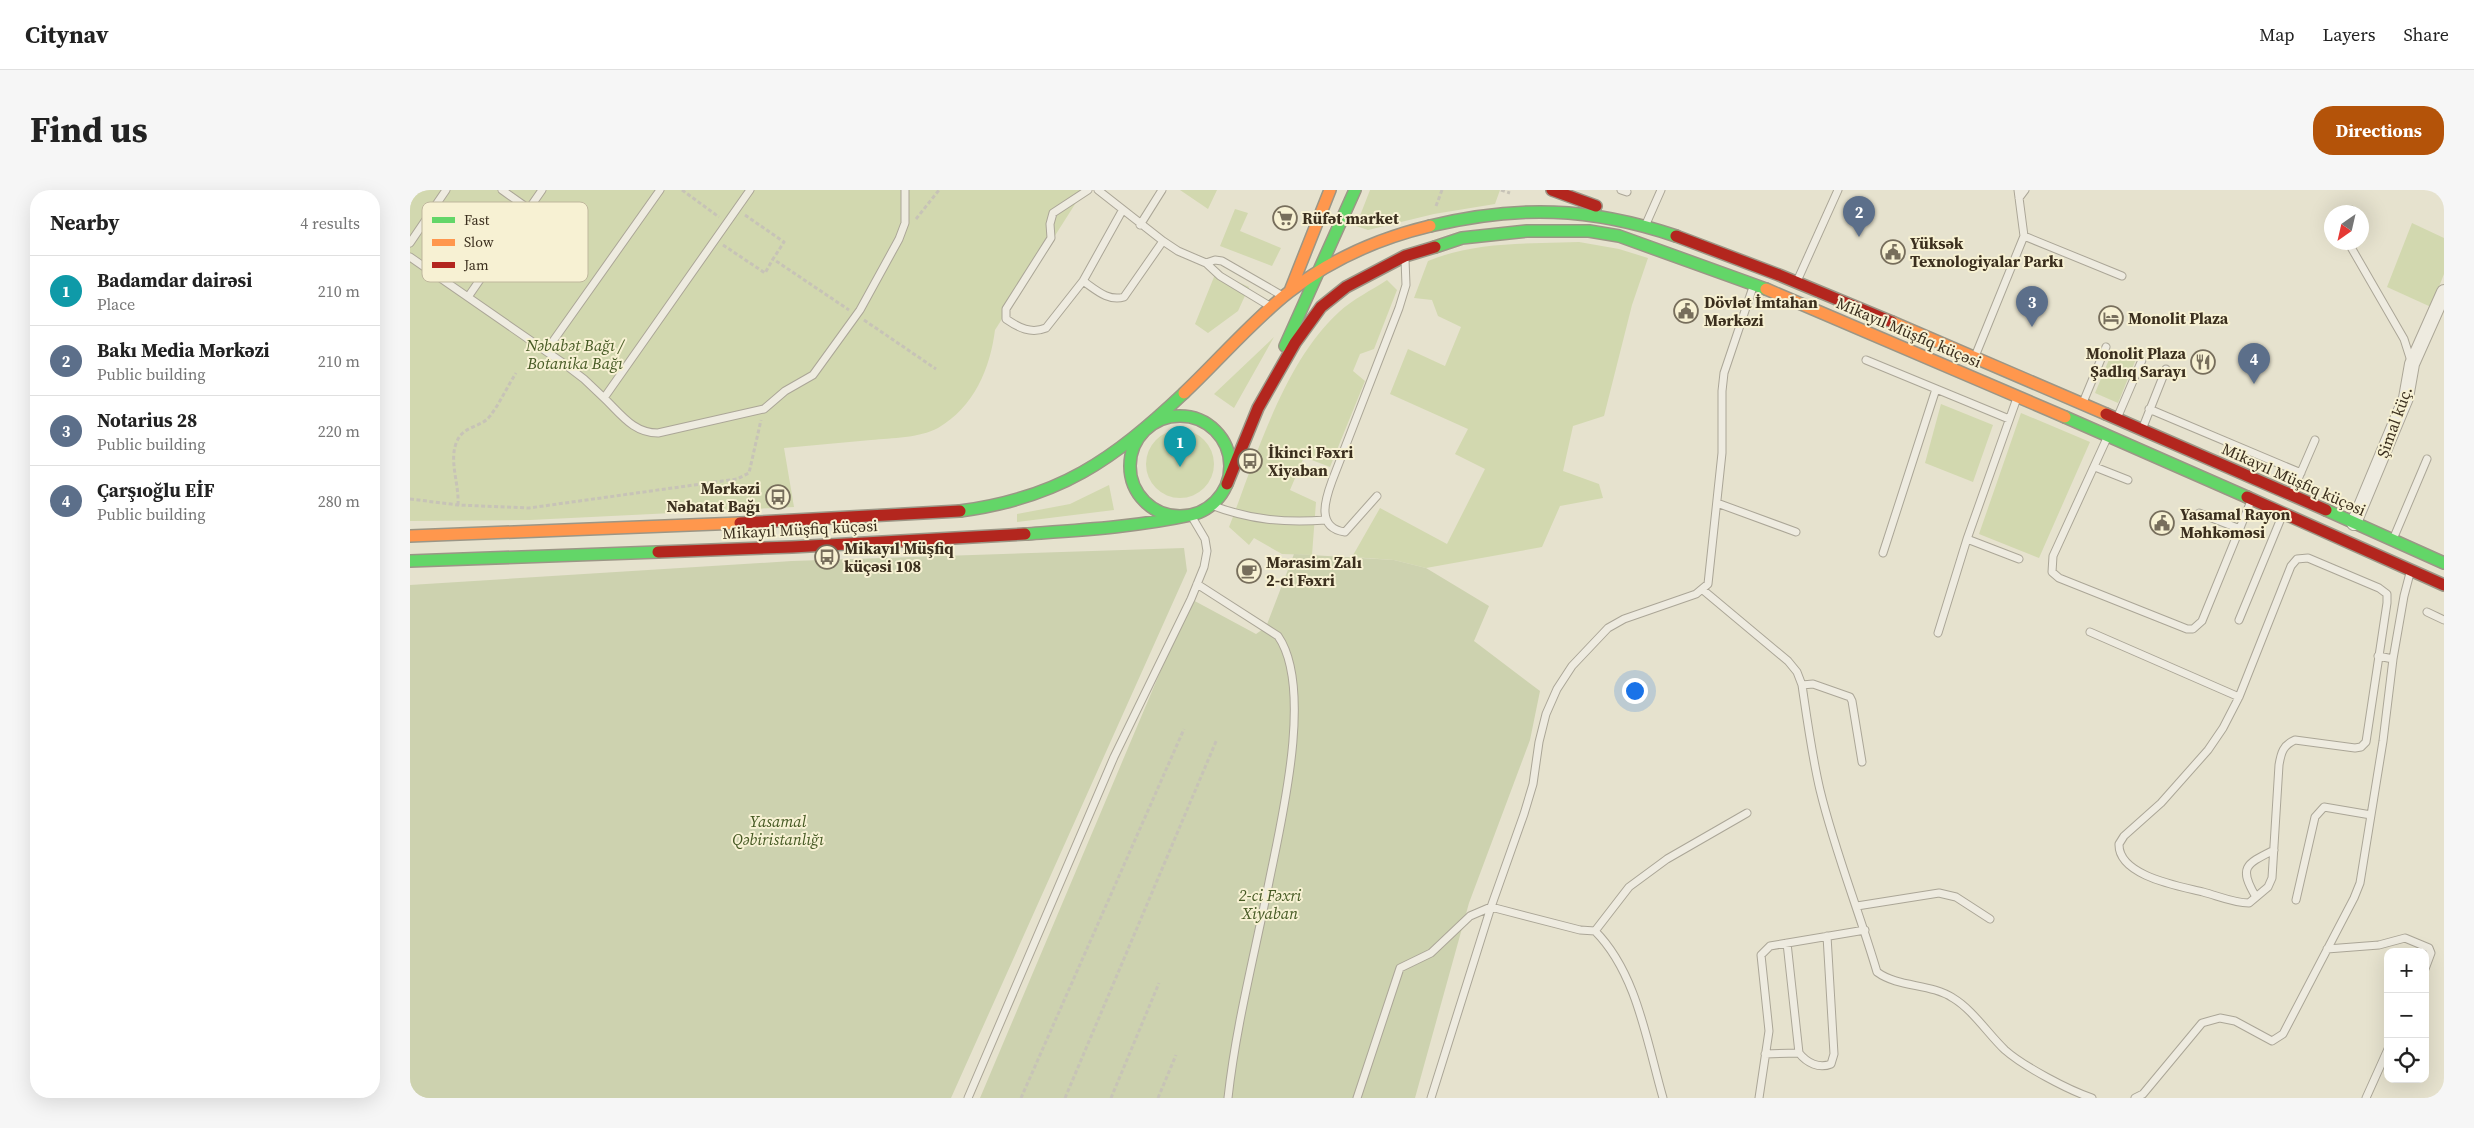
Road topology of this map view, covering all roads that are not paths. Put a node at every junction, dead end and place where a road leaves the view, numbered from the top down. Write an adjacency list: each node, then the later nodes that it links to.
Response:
1 (446, 190): 17 (lane)
2 (502, 190): 18 (lane)
3 (542, 190): 19 (lane)
4 (660, 190): 44 (lane)
5 (750, 190): 52 (lane)
6 (905, 190): 52 (lane)
7 (1088, 190): 34 (lane)
8 (1162, 190): 21 (lane)
9 (1330, 190): 40 (main road)
10 (1355, 190): 32 (main road)
11 (1552, 190): 22 (main road)
12 (1661, 190): 22 (lane)
13 (1838, 190): 37 (lane)
14 (2025, 190): 16 (lane)
15 (1102, 192): 20 (lane)
16 (2018, 194): 24 (lane)
17 (438, 202)
18 (519, 202)
19 (534, 202)
20 (1122, 211): 21 (lane); 34 (lane)
21 (1140, 224): 25 (lane)
22 (1646, 224): 32 (main road, Mikayıl Müşfiq küçəsi); 37 (main road, Mikayıl Müşfiq küçəsi)
23 (422, 225): 26 (lane)
24 (2024, 236): 33 (lane); 45 (lane)
25 (1163, 242): 30 (lane); 34 (lane)
26 (410, 243)
27 (2353, 250): 48 (lane)
28 (1405, 256): 38 (main road, Mikayıl Müşfiq küçəsi); 54 (main road, Mikayıl Müşfiq küçəsi); 75 (lane)
29 (410, 257): 31 (lane)
30 (1206, 262): 40 (lane); 42 (lane)
31 (422, 265)
32 (1322, 269): 40 (main road, Mikayıl Müşfiq küçəsi); 54 (main road)
33 (2122, 276)
34 (1082, 281)
35 (446, 282): 41 (lane)
36 (478, 282): 41 (lane)
37 (1797, 282): 45 (main road, Mikayıl Müşfiq küçəsi)
38 (1754, 284): 51 (main road, Mikayıl Müşfiq küçəsi); 70 (lane)
39 (2444, 292): 48 (street, Şimal küç.)
40 (1286, 294): 42 (main road)
41 (468, 297): 44 (lane)
42 (1273, 307): 58 (main road)
43 (2106, 347): 53 (lane)
44 (546, 351): 52 (lane)
45 (1975, 357): 53 (main road, Mikayıl Müşfiq küçəsi)
46 (1866, 360): 50 (lane)
47 (2142, 360): 57 (lane)
48 (2412, 364): 76 (street, Şimal küç.)
49 (2166, 369): 55 (lane)
50 (1936, 389): 56 (lane); 82 (lane)
51 (2018, 396): 56 (lane); 60 (main road, Mikayıl Müşfiq küçəsi)
52 (604, 398)
53 (2083, 404): 57 (main road, Mikayıl Müşfiq küçəsi)
54 (1258, 408): 66 (main road)
55 (2150, 409): 59 (lane); 64 (lane)
56 (2009, 419): 80 (lane)
57 (2116, 419): 59 (main road, Mikayıl Müşfiq küçəsi)
58 (1147, 427): 66 (main road); 74 (main road); 79 (main road, Mikayıl Müşfiq küçəsi)
59 (2142, 430): 68 (main road, Mikayıl Müşfiq küçəsi)
60 (2108, 435): 63 (lane); 69 (main road, Mikayıl Müşfiq küçəsi)
61 (2315, 440): 64 (lane)
62 (2427, 459): 81 (lane)
63 (2095, 466): 65 (lane); 77 (lane)
64 (2301, 473): 68 (lane)
65 (2128, 480)
66 (1227, 484): 71 (main road)
67 (1377, 496): 75 (lane)
68 (2291, 496): 76 (main road, Mikayıl Müşfiq küçəsi)
69 (2251, 499): 73 (main road, Mikayıl Müşfiq küçəsi); 77 (lane)
70 (1717, 503): 78 (lane); 89 (lane)
71 (1211, 505): 74 (main road); 75 (lane)
72 (2199, 513): 77 (lane)
73 (2283, 513): 86 (main road, Mikayıl Müşfiq küçəsi); 91 (lane)
74 (1191, 515): 84 (main road, Mikayıl Müşfiq küçəsi); 87 (lane)
75 (1326, 520)
76 (2354, 523): 81 (main road, Mikayıl Müşfiq küçəsi)
77 (2240, 529)
78 (1796, 532)
79 (410, 536)
80 (1967, 539): 83 (lane); 94 (lane)
81 (2393, 540): 85 (main road, Mikayıl Müşfiq küçəsi)
82 (1883, 554)
83 (2019, 559)
84 (410, 561)
85 (2444, 563)
86 (2411, 570): 88 (main road, Mikayıl Müşfiq küçəsi); 96 (lane)
87 (1197, 584): 118 (lane); 119 (lane)
88 (2444, 585)
89 (1703, 590): 97 (lane); 106 (lane)
90 (2427, 612): 92 (lane)
91 (2239, 620)
92 (2444, 620)
93 (2090, 632): 98 (lane)
94 (1938, 633)
95 (2378, 656): 96 (lane); 98 (lane); 102 (lane)
96 (2393, 659): 101 (lane)
97 (1802, 684): 99 (lane); 105 (lane)
98 (2238, 696): 103 (lane)
99 (1862, 762)
100 (1747, 813): 109 (lane)
101 (2371, 815): 104 (lane); 113 (lane)
102 (2274, 850): 103 (lane); 103 (lane)
103 (2256, 897)
104 (2296, 900)
105 (1857, 906): 107 (lane); 108 (lane)
106 (1491, 907): 109 (lane); 120 (lane); 121 (lane)
107 (1990, 919)
108 (1865, 930): 110 (lane); 124 (lane)
109 (1595, 932): 122 (lane)
110 (1827, 936): 111 (lane); 114 (lane)
111 (1787, 943): 114 (lane); 115 (lane)
112 (2429, 948): 113 (lane)
113 (2327, 949): 117 (lane)
114 (1799, 1053): 115 (lane)
115 (1766, 1054): 123 (lane)
116 (2384, 1059): 126 (lane)
117 (2145, 1096): 125 (lane)
118 (968, 1098)
119 (1228, 1098)
120 (1357, 1098)
121 (1431, 1098)
122 (1663, 1098)
123 (1759, 1098)
124 (2092, 1098)
125 (2135, 1098)
126 (2366, 1098)

